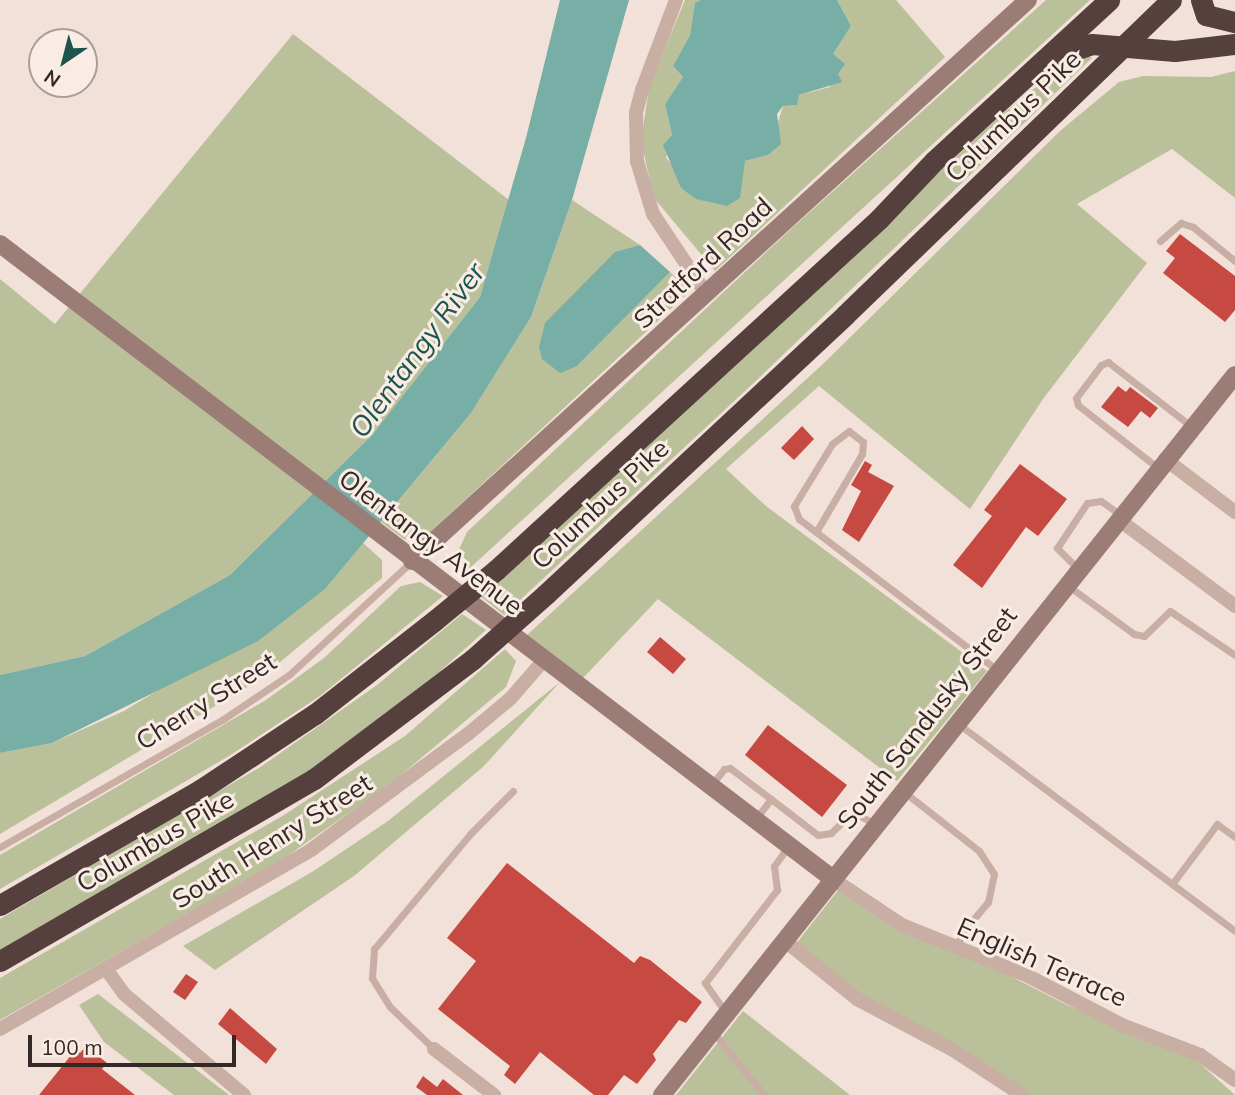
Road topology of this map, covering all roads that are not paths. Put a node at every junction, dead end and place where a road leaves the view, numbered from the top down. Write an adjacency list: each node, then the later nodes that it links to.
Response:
1 (676, 0): 13 (street)
2 (1028, 0): 13 (street, Stratford Road)
3 (1109, 0): 9 (highway, Columbus Pike)
4 (1171, 0): 7 (highway, Columbus Pike)
5 (1201, 0): 6 (highway)
6 (1235, 22)
7 (1128, 44): 8 (highway); 9 (highway); 43 (highway, Columbus Pike, bridge)
8 (1235, 44)
9 (1040, 63): 39 (highway, Columbus Pike, bridge)
10 (1160, 241): 12 (lane)
11 (0, 244): 20 (street, Olentangy Avenue)
12 (1235, 261)
13 (707, 295): 20 (street, Stratford Road)
14 (1235, 374): 15 (street, South Sandusky Street)
15 (1192, 427): 16 (street, South Sandusky Street); 16 (lane)
16 (1162, 463): 17 (street); 18 (street, South Sandusky Street)
17 (1235, 512)
18 (1119, 517): 21 (street, South Sandusky Street); 21 (lane); 23 (street)
19 (816, 532): 19 (lane); 26 (lane)
20 (412, 561): 25 (street, Olentangy Avenue); 36 (lane, Cherry Street)
21 (1078, 569): 22 (street, South Sandusky Street)
22 (1066, 584): 24 (lane); 26 (street, South Sandusky Street)
23 (1235, 607)
24 (1235, 655)
25 (544, 660): 28 (street, Olentangy Avenue); 44 (street, South Henry Street)
26 (998, 671): 27 (street, South Sandusky Street)
27 (956, 723): 30 (street, South Sandusky Street); 38 (lane)
28 (712, 785): 31 (lane); 32 (street, Olentangy Avenue)
29 (513, 791): 48 (lane)
30 (903, 791): 33 (street, South Sandusky Street); 42 (lane)
31 (771, 799): 32 (lane); 33 (lane)
32 (756, 818): 35 (street, Olentangy Avenue)
33 (876, 824): 37 (street, South Sandusky Street)
34 (1235, 837): 38 (lane)
35 (790, 844): 37 (street, Olentangy Avenue); 45 (lane)
36 (0, 847)
37 (833, 879): 41 (street, South Sandusky Street); 42 (street, English Terrace)
38 (1172, 884): 40 (lane)
39 (0, 905)
40 (1235, 931)
41 (784, 940): 45 (street, South Sandusky Street); 54 (street)
42 (959, 949): 49 (street, English Terrace)
43 (0, 961)
44 (106, 969): 46 (street, South Henry Street); 50 (street)
45 (726, 1013): 47 (street, South Sandusky Street)
46 (0, 1028)
47 (713, 1031): 52 (street, South Sandusky Street); 53 (lane)
48 (434, 1049): 51 (street)
49 (1235, 1080)
50 (244, 1095)
51 (494, 1095)
52 (662, 1095)
53 (764, 1095)
54 (1022, 1095)

